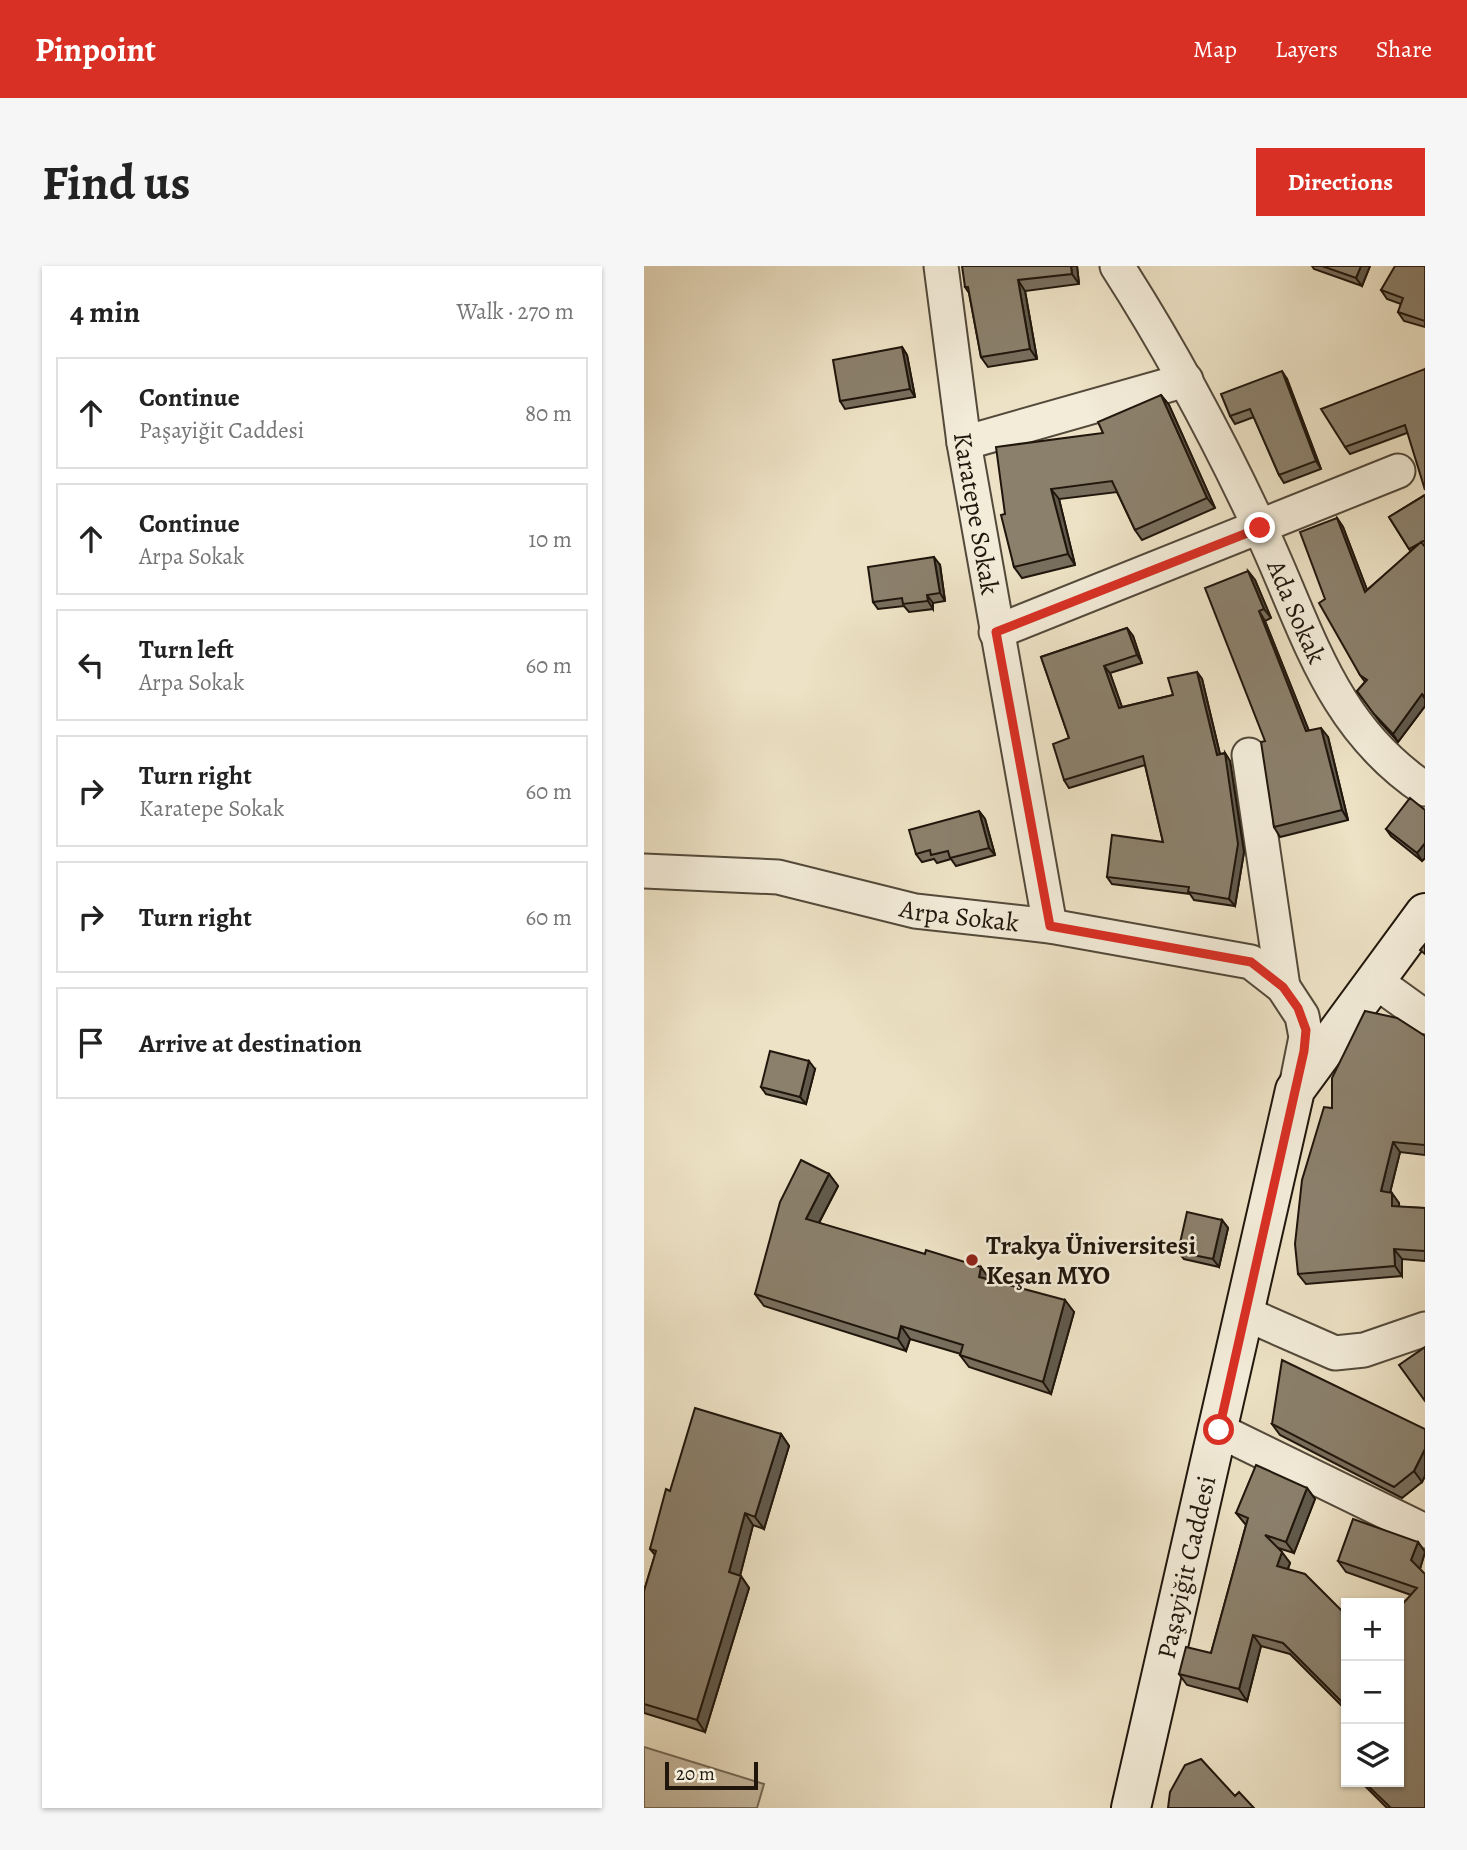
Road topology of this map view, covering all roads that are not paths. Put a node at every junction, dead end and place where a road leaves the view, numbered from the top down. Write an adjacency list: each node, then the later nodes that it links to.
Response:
1 (941, 266): 4 (street, Karatepe Sokak)
2 (1117, 266): 3 (street, Ada Sokak)
3 (1186, 380): 4 (street); 6 (street, Ada Sokak)
4 (964, 443): 7 (street, Karatepe Sokak)
5 (1398, 471): 6 (street)
6 (1260, 528): 7 (street); 9 (street, Ada Sokak)
7 (996, 632): 12 (street, Karatepe Sokak)
8 (1250, 755): 14 (street)
9 (1425, 789)
10 (644, 871): 12 (street, Arpa Sokak)
11 (1425, 913): 13 (main road, Paşayiğit Caddesi)
12 (1050, 926): 14 (street, Arpa Sokak)
13 (1365, 995): 14 (street, Arpa Sokak); 15 (street); 16 (main road, Paşayiğit Caddesi)
14 (1291, 998): 16 (street)
15 (1425, 1017)
16 (1295, 1090): 17 (main road, Paşayiğit Caddesi)
17 (1244, 1313): 18 (street); 19 (main road, Paşayiğit Caddesi)
18 (1425, 1329)
19 (1219, 1430): 20 (street); 21 (main road, Paşayiğit Caddesi)
20 (1425, 1531)
21 (1131, 1808)

